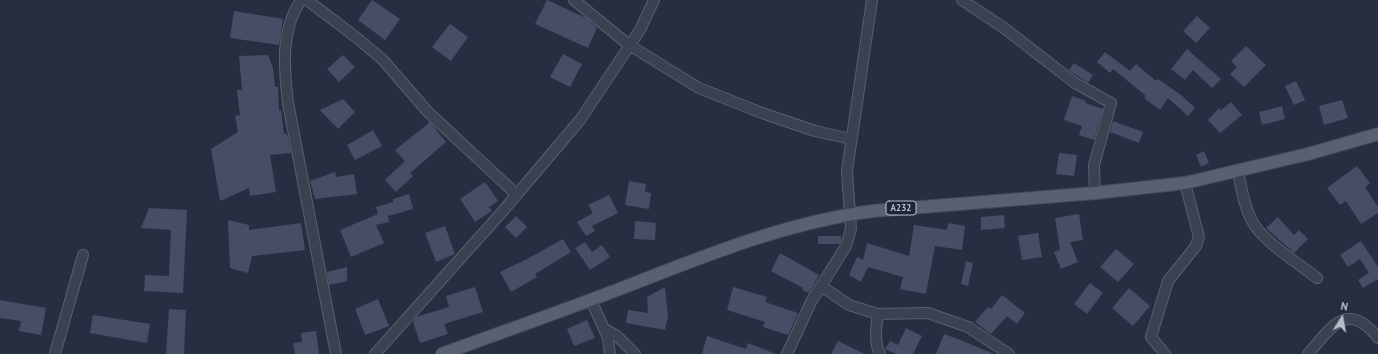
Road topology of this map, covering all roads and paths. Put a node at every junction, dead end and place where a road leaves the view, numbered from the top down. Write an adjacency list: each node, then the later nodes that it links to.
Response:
1 (301, 0): 23 (street)
2 (308, 0): 13 (street)
3 (574, 0): 7 (street)
4 (654, 0): 7 (street)
5 (872, 0): 9 (street)
6 (962, 0): 12 (street)
7 (629, 46): 9 (street); 13 (street)
8 (1378, 134): 10 (main road, A232)
9 (851, 139): 14 (street)
10 (1238, 171): 11 (main road, A232); 16 (street)
11 (1185, 183): 12 (main road, A232); 31 (street)
12 (1095, 192): 14 (main road, A232)
13 (517, 195): 24 (street)
14 (850, 214): 17 (street); 18 (main road, A232)
15 (82, 255): 22 (street)
16 (1317, 278)
17 (821, 286): 19 (street); 28 (street)
18 (591, 300): 20 (street); 25 (main road, A232)
19 (878, 314): 29 (street); 30 (street)
20 (605, 329): 26 (street); 27 (street)
21 (1378, 338): 32 (street)
22 (55, 354)
23 (336, 354)
24 (375, 354)
25 (442, 354)
26 (610, 354)
27 (635, 354)
28 (787, 354)
29 (880, 354)
30 (1009, 354)
31 (1165, 354)
32 (1308, 354)

